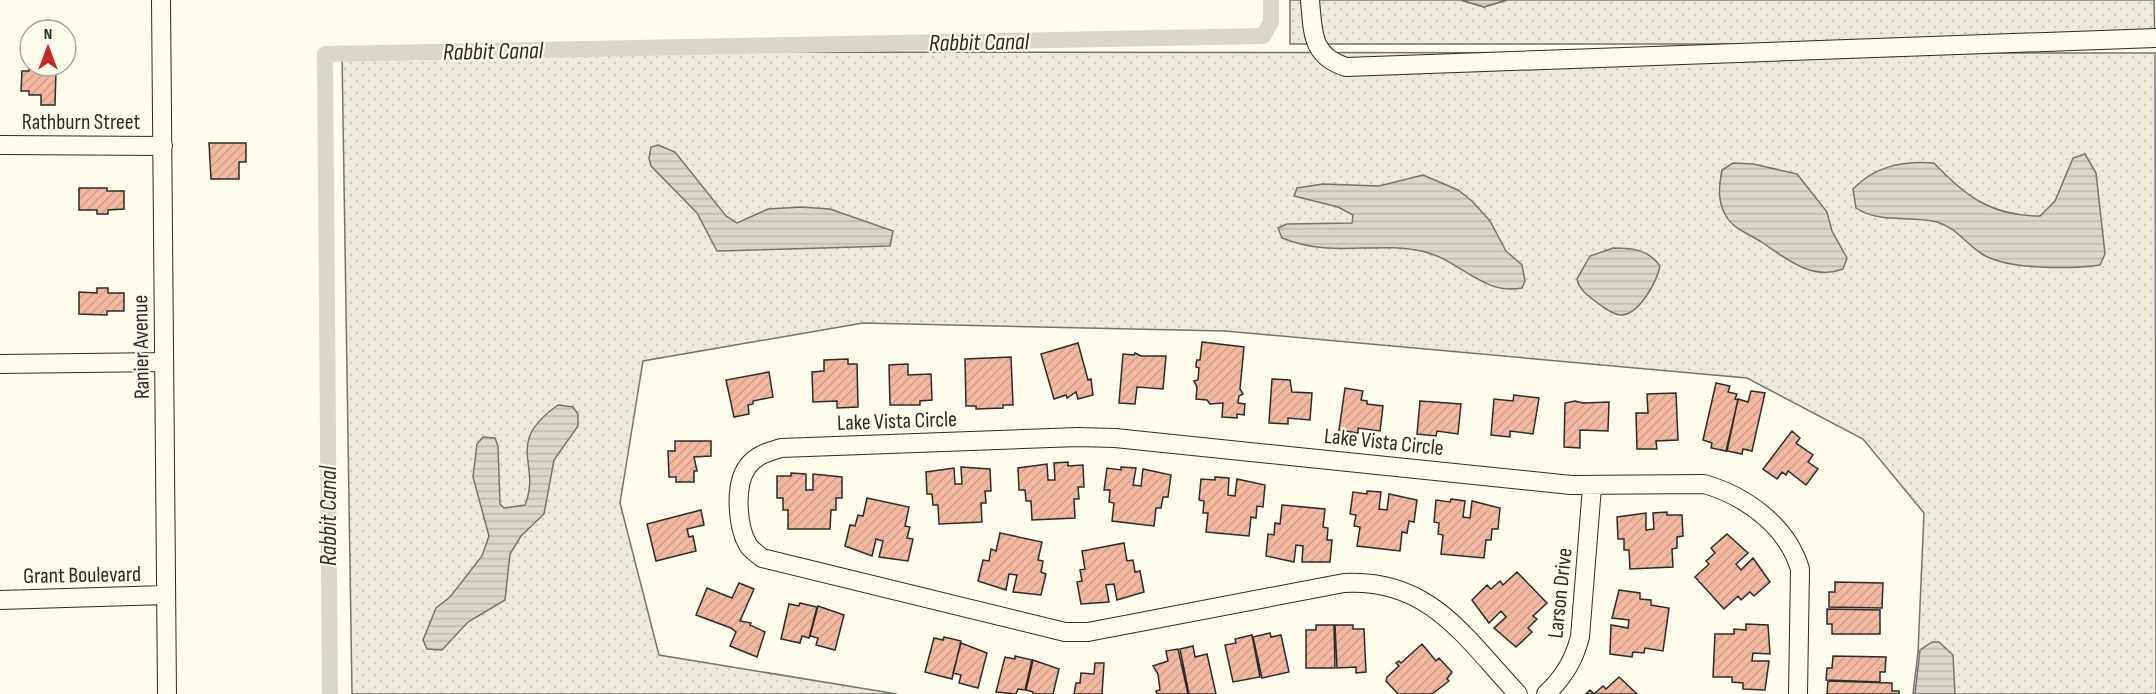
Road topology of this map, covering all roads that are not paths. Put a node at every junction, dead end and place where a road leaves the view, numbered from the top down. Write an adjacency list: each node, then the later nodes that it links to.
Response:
1 (161, 0): 5 (street, Ranier Avenue)
2 (1310, 0): 3 (street)
3 (2156, 38)
4 (0, 146): 5 (street, Rathburn Street)
5 (163, 146): 6 (street, Ranier Avenue)
6 (164, 362): 7 (street); 9 (street, Ranier Avenue)
7 (0, 364)
8 (1592, 487): 12 (street, Lake Vista Circle); 13 (street, Larson Drive); 14 (street, Lake Vista Circle)
9 (165, 595): 10 (street, Grant Boulevard); 11 (street, Ranier Avenue)
10 (0, 600)
11 (167, 694)
12 (1518, 694)
13 (1546, 694)
14 (1798, 694)

